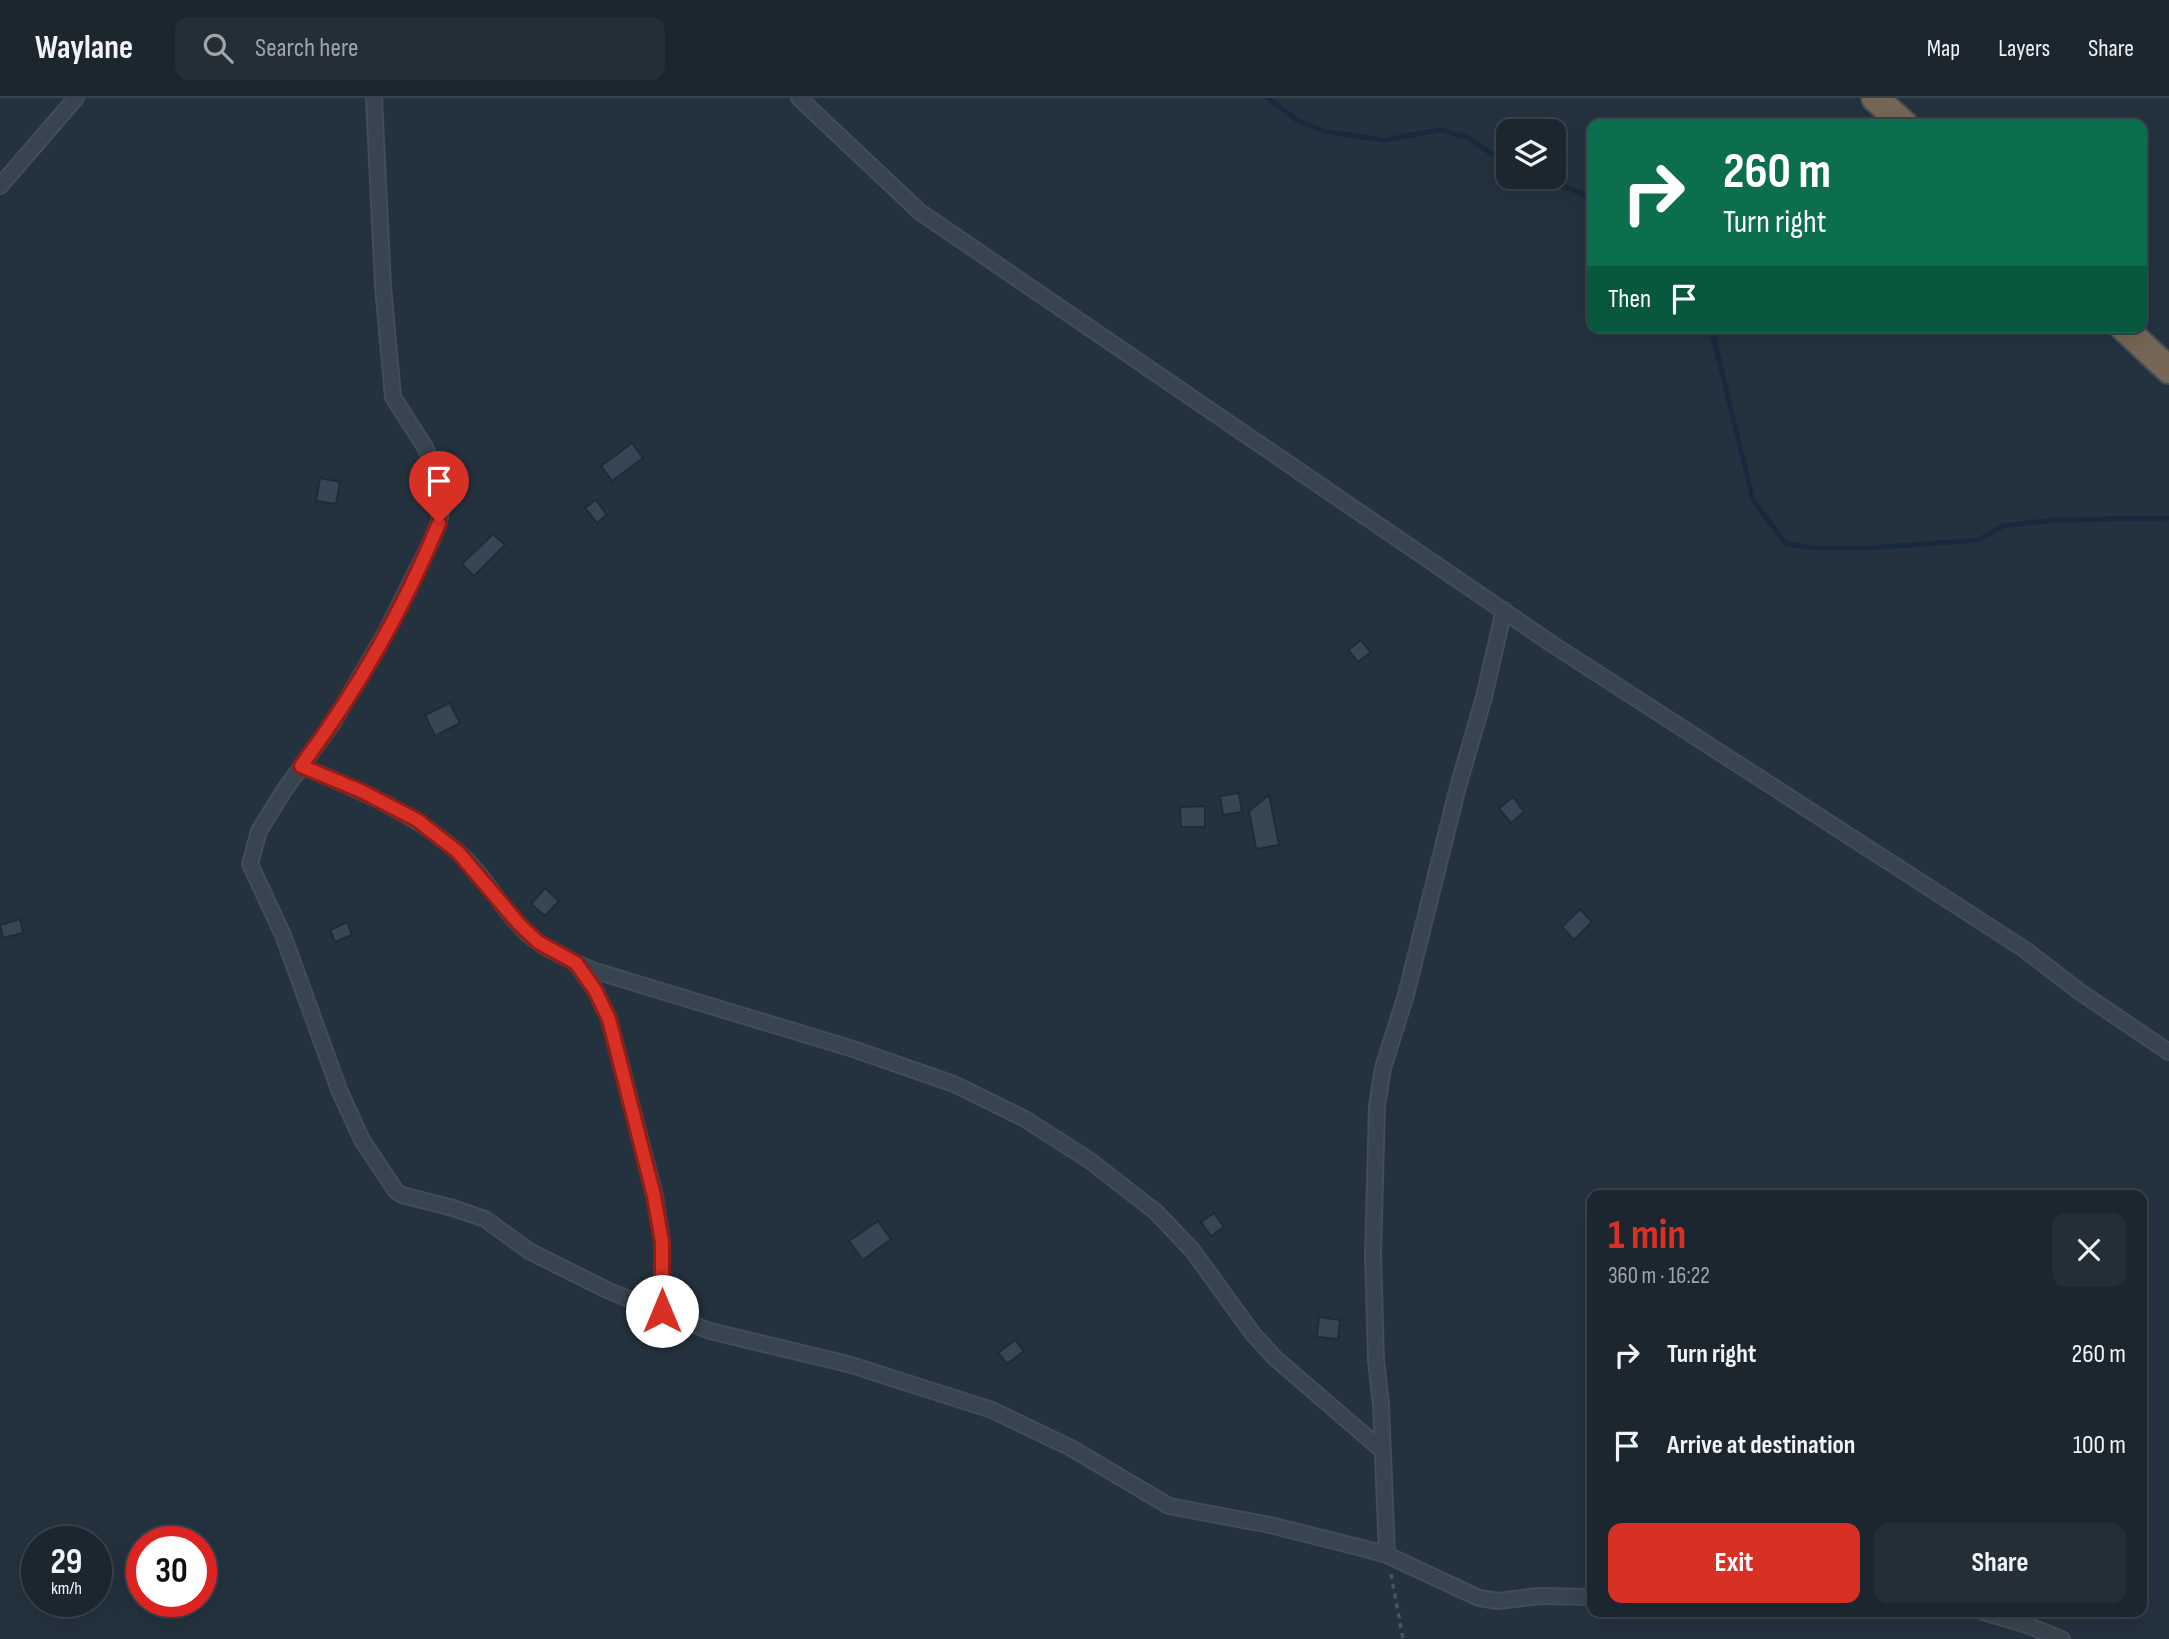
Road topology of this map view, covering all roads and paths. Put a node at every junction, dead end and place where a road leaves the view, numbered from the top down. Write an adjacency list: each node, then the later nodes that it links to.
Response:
1 (76, 98): 4 (street)
2 (374, 98): 8 (street)
3 (799, 98): 7 (street)
4 (0, 186)
5 (2129, 333): 6 (highway)
6 (2169, 370)
7 (1504, 610): 10 (street); 12 (street)
8 (301, 766): 9 (street); 11 (street)
9 (576, 963): 11 (street); 12 (street)
10 (2169, 1052)
11 (662, 1311): 13 (street)
12 (1383, 1451): 13 (street)
13 (1387, 1555): 14 (street); 16 (path)
14 (1587, 1597)
15 (1998, 1617): 17 (street)
16 (1403, 1639)
17 (2062, 1639)

